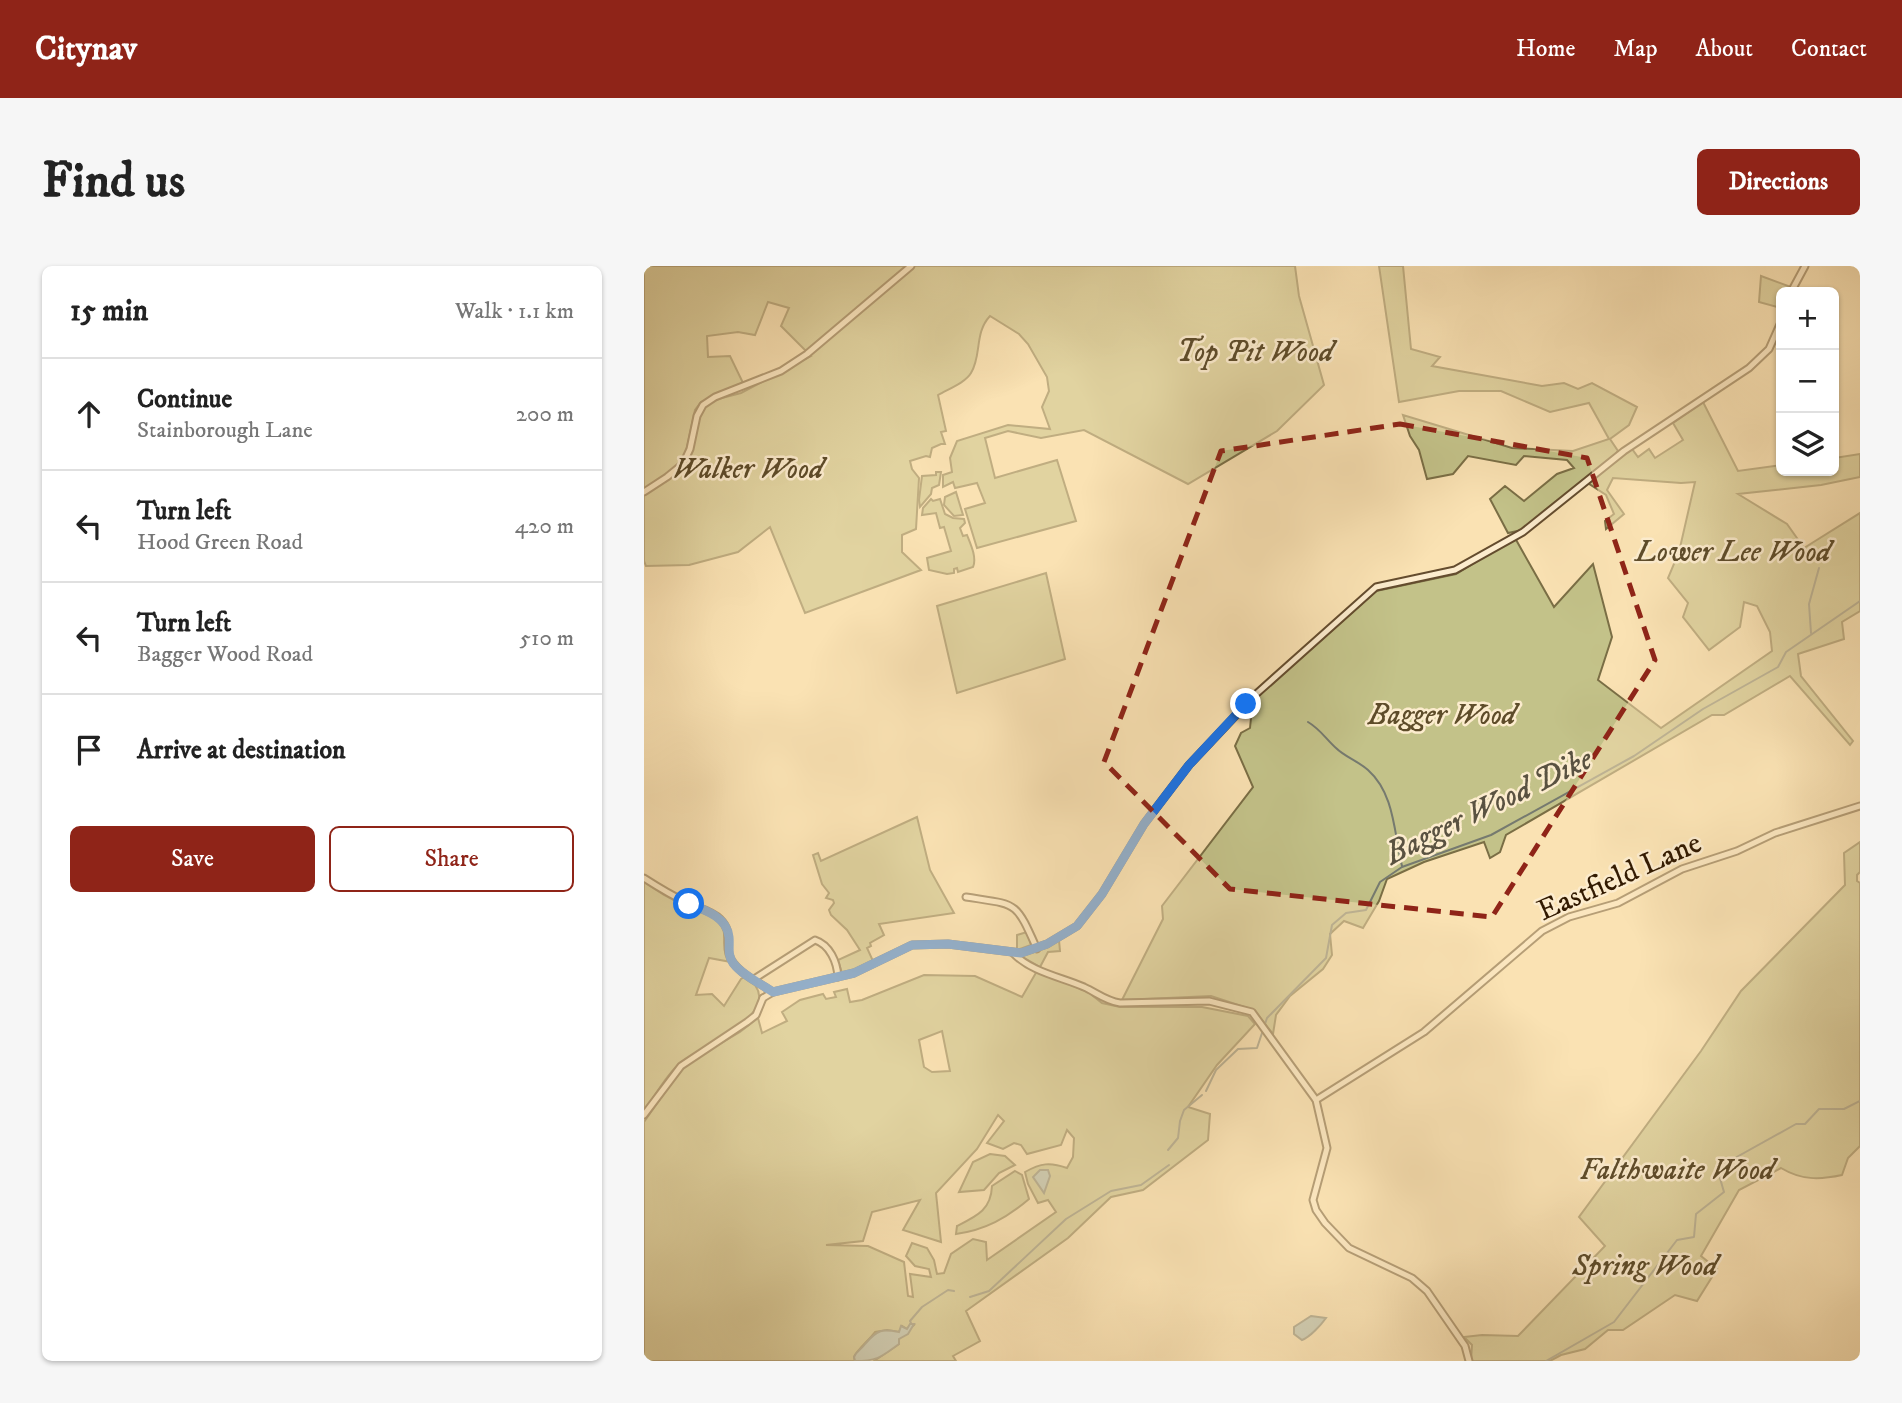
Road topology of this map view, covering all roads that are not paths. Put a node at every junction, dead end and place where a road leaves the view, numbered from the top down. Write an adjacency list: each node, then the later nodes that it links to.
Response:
1 (911, 266): 5 (street)
2 (1805, 266): 3 (street)
3 (1794, 287)
4 (1776, 333): 9 (street)
5 (644, 492)
6 (1860, 806): 15 (street, Eastfield Lane)
7 (644, 878): 12 (street)
8 (966, 897): 9 (street)
9 (1037, 948): 10 (street)
10 (1013, 953): 11 (street); 15 (street)
11 (838, 977): 12 (street); 13 (street)
12 (757, 980): 13 (street); 14 (street)
13 (773, 992): 14 (street)
14 (763, 998): 16 (street)
15 (1316, 1100): 17 (street)
16 (644, 1115)
17 (1469, 1361)

